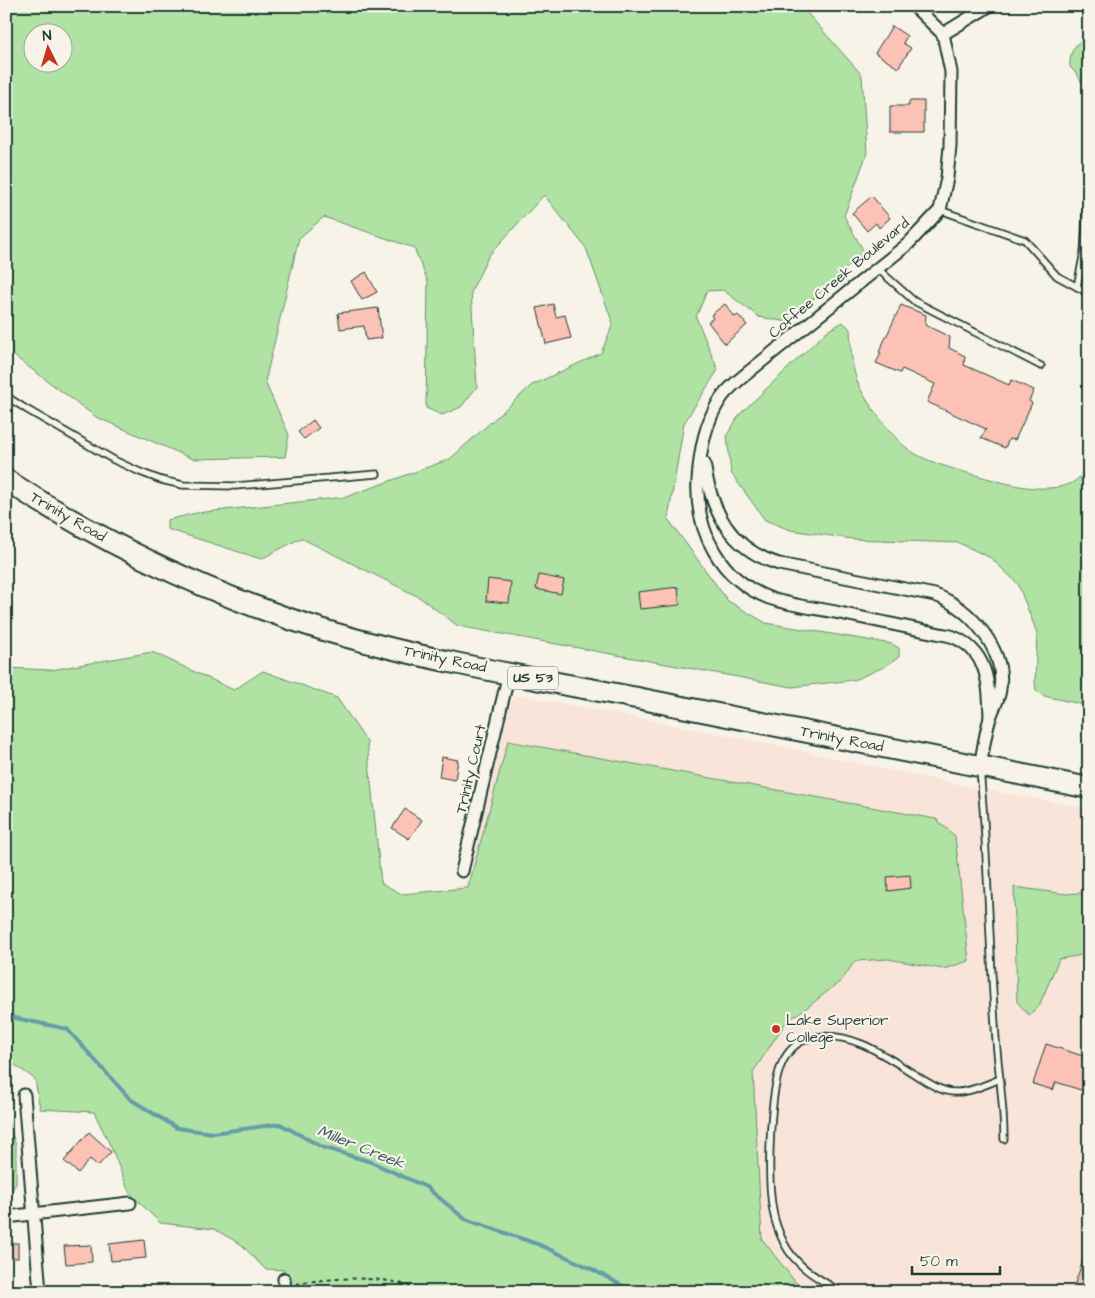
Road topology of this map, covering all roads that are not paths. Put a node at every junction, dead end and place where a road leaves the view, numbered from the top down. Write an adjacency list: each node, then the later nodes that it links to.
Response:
1 (914, 6): 3 (street)
2 (989, 6): 3 (street)
3 (943, 34): 5 (street)
4 (1088, 187): 7 (lane)
5 (940, 210): 6 (street, Coffee Creek Boulevard); 7 (lane)
6 (877, 268): 9 (lane); 11 (street, Coffee Creek Boulevard)
7 (1077, 287): 8 (lane)
8 (1089, 296)
9 (1041, 366)
10 (6, 396): 12 (lane)
11 (702, 446): 15 (street, Coffee Creek Boulevard); 15 (street, Coffee Creek Boulevard)
12 (377, 474)
13 (6, 480): 14 (highway, Trinity Road / US 53)
14 (509, 673): 16 (highway, Trinity Road / US 53); 18 (street, Trinity Court)
15 (990, 717): 16 (street, Coffee Creek Boulevard)
16 (980, 767): 17 (highway, Trinity Road / US 53); 19 (lane)
17 (1089, 788)
18 (462, 871)
19 (1000, 1079): 21 (lane); 26 (lane)
20 (24, 1095): 23 (street)
21 (1004, 1140)
22 (130, 1203): 23 (street)
23 (33, 1215): 24 (street); 25 (street)
24 (6, 1217)
25 (40, 1292)
26 (841, 1292)

